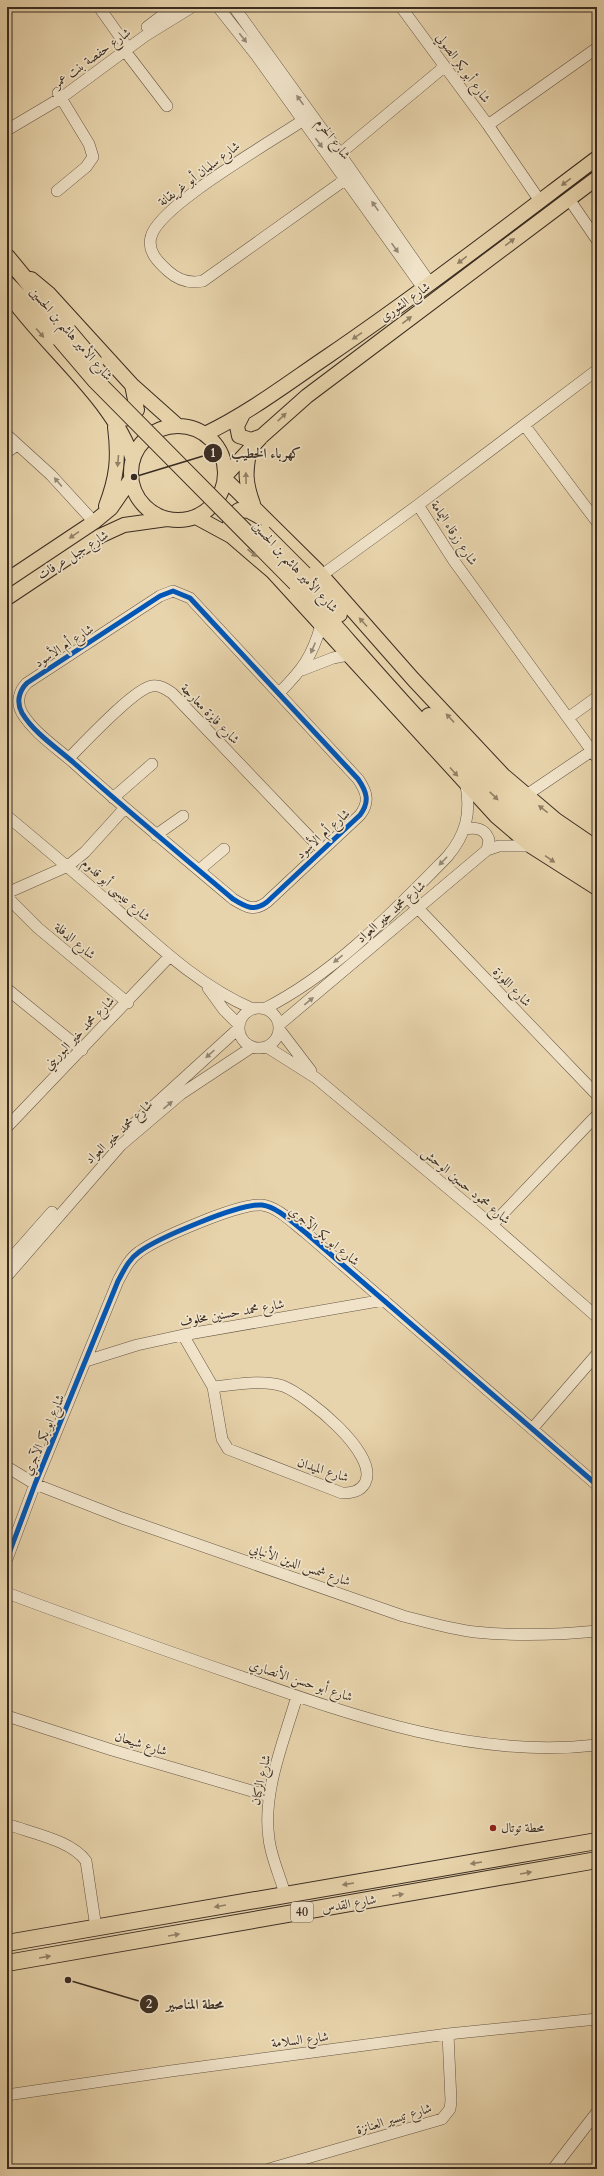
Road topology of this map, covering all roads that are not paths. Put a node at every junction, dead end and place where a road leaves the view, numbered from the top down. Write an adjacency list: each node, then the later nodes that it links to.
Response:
1 (99, 7): 7 (street)
2 (173, 7): 7 (street, شارع حفصة بنت عمر)
3 (192, 7): 7 (street, شارع حفصة بنت عمر)
4 (218, 7): 9 (street, شارع الحرم, one-way to 9)
5 (234, 7): 9 (street, شارع الحرم)
6 (401, 7): 10 (street, شارع أبو بكر الصولي)
7 (126, 48): 11 (street, شارع حفصة بنت عمر); 12 (street)
8 (597, 48): 15 (street)
9 (260, 52): 13 (street, شارع الحرم)
10 (444, 67): 15 (street, شارع أبو بكر الصولي); 17 (street)
11 (60, 95): 14 (street, شارع حفصة بنت عمر); 16 (street, شارع حفصة بنت عمر); 21 (street)
12 (167, 106)
13 (306, 118): 17 (street, شارع الحرم); 19 (street, شارع سلمان أبو غريقانة)
14 (7, 122)
15 (488, 125): 23 (street, شارع أبو بكر الصولي)
16 (7, 130)
17 (336, 157): 19 (street, شارع الحرم)
18 (597, 158): 23 (main road, شارع الشورى, one-way to 23)
19 (349, 176): 27 (street, شارع الحرم)
20 (597, 178): 22 (main road, شارع الشورى)
21 (58, 191)
22 (569, 199): 24 (street); 38 (main road, شارع الشورى, one-way to 22)
23 (540, 201): 27 (main road, شارع الشورى, one-way to 27)
24 (597, 240)
25 (7, 258): 29 (highway, شارع الأمير هاشم بن الحسين); 31 (main road, شارع الأمير هاشم بن الحسين)
26 (7, 284): 29 (highway, شارع الأمير هاشم بن الحسين)
27 (427, 286): 32 (main road, شارع الشورى, one-way to 32)
28 (7, 292): 33 (main road, شارع الأمير هاشم بن الحسين, one-way to 33)
29 (64, 335): 55 (highway, شارع الأمير هاشم بن الحسين, bridge)
30 (597, 370): 35 (street, شارع زرقاء اليمامة)
31 (132, 385): 33 (main road); 34 (main road, شارع الأمير هاشم بن الحسين)
32 (243, 414): 36 (main road, شارع الشورى); 38 (main road)
33 (111, 417): 42 (main road, شارع الأمير هاشم بن الحسين); 47 (main road, one-way to 47)
34 (178, 426): 36 (main road); 42 (main road)
35 (525, 426): 45 (street, شارع زرقاء اليمامة); 51 (street)
36 (205, 434): 43 (main road)
37 (7, 435): 39 (street)
38 (262, 436): 40 (main road, شارع الشورى)
39 (17, 445): 41 (street); 47 (street, one-way to 39)
40 (250, 448): 43 (main road, شارع الشورى); 46 (main road, one-way to 40)
41 (7, 452)
42 (133, 460): 44 (main road)
43 (225, 477): 46 (main road, شارع الأمير هاشم بن الحسين); 48 (main road)
44 (131, 479): 47 (main road, شارع جبل عرفات); 49 (main road)
45 (418, 505): 54 (street); 63 (street, شارع زرقاء اليمامة)
46 (253, 506): 50 (main road, شارع الأمير هاشم بن الحسين)
47 (103, 514): 52 (main road); 56 (main road, شارع جبل عرفات, one-way to 56)
48 (196, 517): 49 (main road); 53 (main road, شارع الأمير هاشم بن الحسين)
49 (167, 519): 52 (main road, شارع جبل عرفات)
50 (266, 520): 53 (main road); 54 (main road, شارع الأمير هاشم بن الحسين)
51 (597, 522)
52 (124, 525): 57 (main road, شارع جبل عرفات)
53 (231, 536): 58 (main road, شارع الأمير هاشم بن الحسين, one-way to 58)
54 (322, 575): 68 (main road, شارع الأمير هاشم بن الحسين, one-way to 54)
55 (300, 578): 80 (highway, شارع الأمير هاشم بن الحسين); 83 (highway, شارع الأمير هاشم بن الحسين, one-way to 83)
56 (7, 580)
57 (7, 598)
58 (321, 625): 59 (main road, شارع الأمير هاشم بن الحسين); 60 (street, one-way to 60)
59 (348, 655): 60 (street); 67 (main road, شارع الأمير هاشم بن الحسين, one-way to 67)
60 (302, 670): 61 (street)
61 (279, 693): 65 (street, شارع أم الأسود); 78 (street, شارع أم الأسود)
62 (597, 697): 63 (street)
63 (568, 718): 64 (street, شارع زرقاء اليمامة)
64 (595, 752): 68 (street)
65 (69, 758): 69 (street, شارع أم الأسود); 78 (street, شارع فايزة معارجة)
66 (152, 764): 69 (street)
67 (466, 785): 73 (street, شارع محمد خير العواد); 75 (main road, شارع الأمير هاشم بن الحسين)
68 (525, 796): 76 (main road, شارع الأمير هاشم بن الحسين, one-way to 68)
69 (113, 798): 70 (street, شارع أم الأسود)
70 (124, 809): 74 (street, شارع أم الأسود); 81 (street)
71 (7, 816): 81 (street, شارع عيسى أبو قدوم)
72 (183, 816): 74 (street)
73 (465, 829): 79 (street); 87 (street, شارع محمد خير العواد, one-way to 87)
74 (156, 835): 82 (street, شارع أم الأسود)
75 (531, 846): 79 (street, شارع محمد خير العواد); 84 (main road, شارع الأمير هاشم بن الحسين, one-way to 84)
76 (597, 848)
77 (224, 849): 82 (street)
78 (321, 849): 82 (street, شارع أم الأسود)
79 (487, 850): 88 (street, شارع محمد خير العواد)
80 (597, 860)
81 (68, 866): 85 (street); 89 (street, شارع عيسى أبو قدوم)
82 (199, 870)
83 (597, 874)
84 (597, 888)
85 (7, 892)
86 (7, 897): 92 (street, شارع الدفلة)
87 (407, 897): 88 (street, شارع اللوزة); 93 (street, شارع محمد خير العواد, one-way to 93)
88 (416, 908): 95 (street, شارع محمد خير العواد, one-way to 88); 100 (street, شارع اللوزة)
89 (170, 956): 90 (street, شارع عيسى أبو قدوم); 92 (street, شارع محمد خير البوريني)
90 (206, 984): 93 (street, شارع عيسى أبو قدوم); 94 (street, شارع عيسى أبو قدوم)
91 (7, 989): 98 (street)
92 (128, 1003): 98 (street, شارع محمد خير البوريني)
93 (258, 1009): 94 (street); 95 (street)
94 (239, 1026): 96 (street); 104 (street, شارع محمد خير العواد, one-way to 104)
95 (279, 1027): 97 (street); 99 (street, شارع محمود حسين الوحش)
96 (252, 1047): 97 (street); 105 (street, شارع محمد خير العواد, one-way to 96)
97 (267, 1047): 99 (street, شارع محمود حسين الوحش)
98 (82, 1050): 102 (street, شارع محمد خير البوريني)
99 (316, 1078): 103 (street, شارع محمود حسين الوحش)
100 (597, 1095)
101 (597, 1114): 103 (street)
102 (7, 1127)
103 (492, 1225): 107 (street, شارع محمود حسين الوحش)
104 (7, 1263)
105 (7, 1276)
106 (384, 1300): 108 (street, شارع محمد حسنين مخلوف); 110 (street, شارع ابو بكر الآجري); 112 (street, شارع ابو بكر الآجري)
107 (597, 1317)
108 (183, 1335): 110 (street, شارع محمد حسنين مخلوف); 111 (street, شارع الميدان)
109 (597, 1354): 112 (street)
110 (86, 1361): 114 (street, شارع ابو بكر الآجري)
111 (213, 1386): 111 (street, شارع الميدان)
112 (532, 1428): 115 (street, شارع ابو بكر الآجري)
113 (7, 1467): 114 (street, شارع شمس الدين الأنبابي)
114 (35, 1484): 116 (street, شارع ابو بكر الآجري); 118 (street, شارع شمس الدين الأنبابي)
115 (597, 1485)
116 (7, 1559)
117 (7, 1593): 119 (street, شارع أبو حسن الأنصاري)
118 (597, 1631)
119 (297, 1696): 121 (street, شارع أبو حسن الأنصاري); 122 (street, شارع الركبان)
120 (7, 1716): 122 (street, شارع شيحان)
121 (597, 1745)
122 (269, 1796): 126 (street, شارع الركبان)
123 (7, 1824): 127 (street)
124 (597, 1841): 126 (highway, شارع القدس / 40, one-way to 126)
125 (597, 1860): 129 (highway, شارع القدس / 40, one-way to 125)
126 (285, 1894): 127 (highway, شارع القدس / 40, one-way to 127)
127 (96, 1928): 128 (highway, شارع القدس / 40)
128 (7, 1943)
129 (7, 1963)
130 (597, 2019): 131 (street, شارع السلامة)
131 (448, 2034): 132 (street, شارع السلامة); 134 (street, شارع تيسير العنانزة)
132 (7, 2095)
133 (597, 2112): 135 (street)
134 (269, 2169)
135 (553, 2169)

